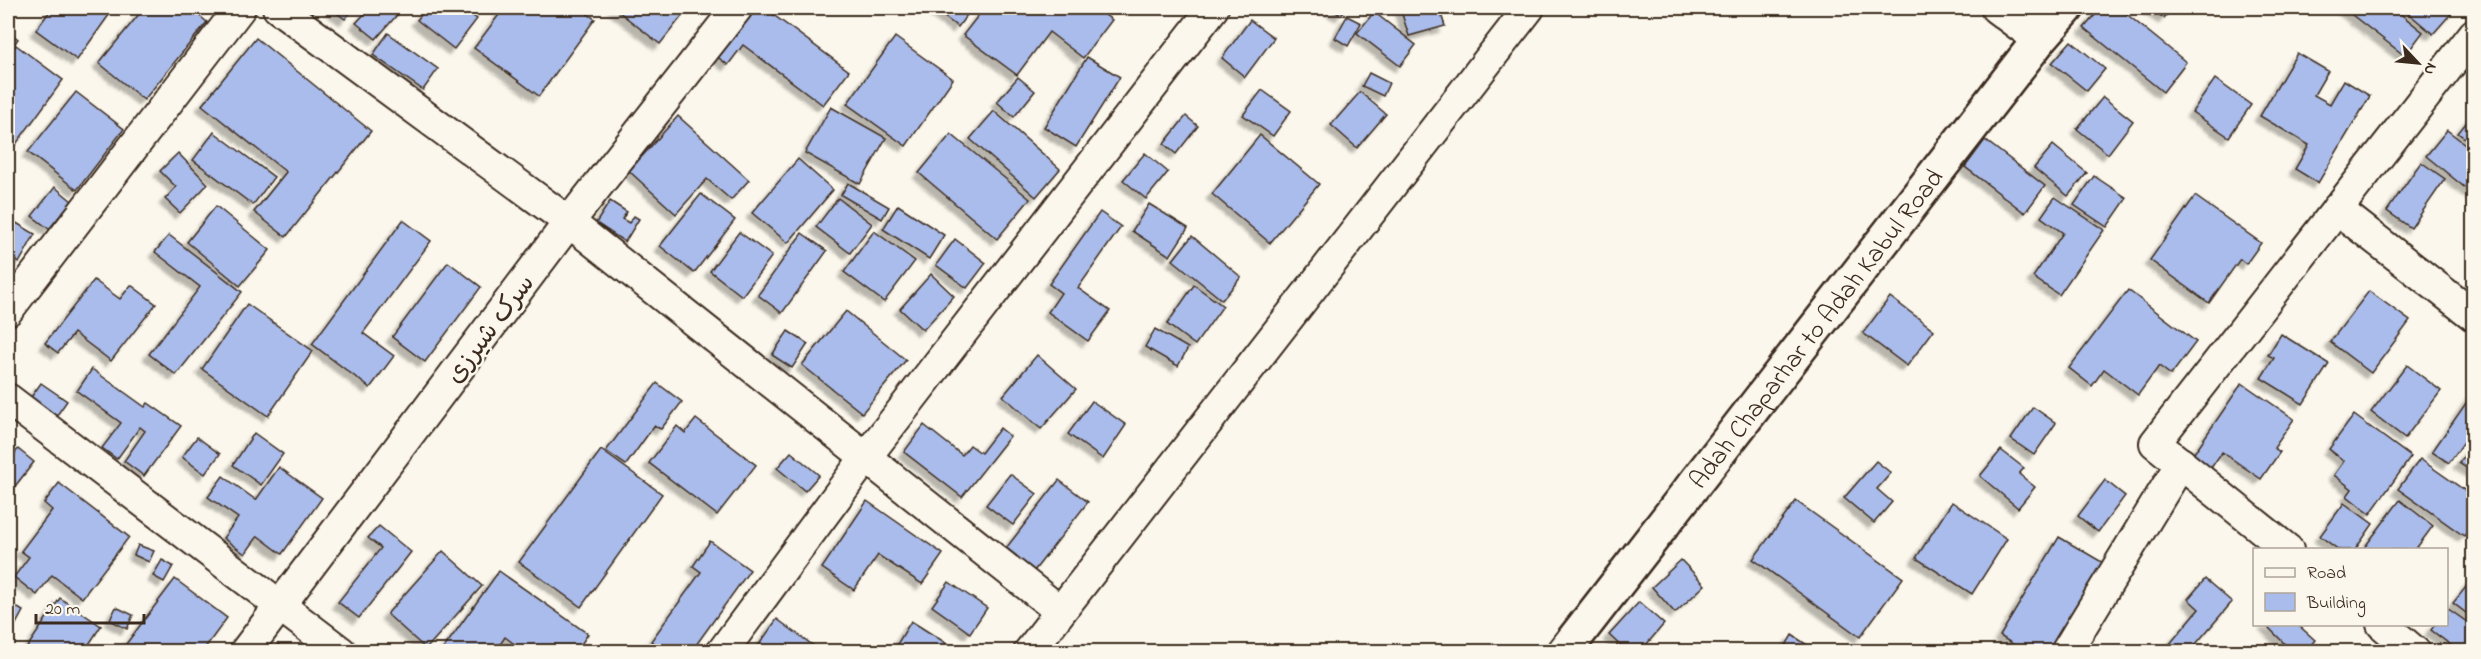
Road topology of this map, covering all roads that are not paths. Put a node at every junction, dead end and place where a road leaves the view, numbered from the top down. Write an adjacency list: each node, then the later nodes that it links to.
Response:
1 (240, 8): 11 (street)
2 (278, 8): 10 (street)
3 (737, 8): 10 (street, سرک شیرزی)
4 (1213, 8): 14 (street)
5 (1528, 8): 18 (street)
6 (1996, 8): 7 (street)
7 (2049, 20): 24 (main road, Adah Chaparhar to Adah Kabul Road)
8 (2474, 34): 9 (street)
9 (2337, 209): 12 (street); 15 (street)
10 (569, 222): 14 (street); 17 (street, سرک شیرزی)
11 (8, 310)
12 (2474, 316)
13 (8, 399): 17 (street)
14 (866, 457): 18 (street); 22 (street)
15 (2181, 463): 16 (street); 25 (street)
16 (2287, 548)
17 (280, 605): 20 (street, سرک شیرزی); 21 (street)
18 (1060, 610): 23 (street)
19 (2384, 626): 26 (street)
20 (244, 651)
21 (341, 651)
22 (722, 651)
23 (1029, 651)
24 (1563, 651)
25 (2066, 651)
26 (2415, 651)

